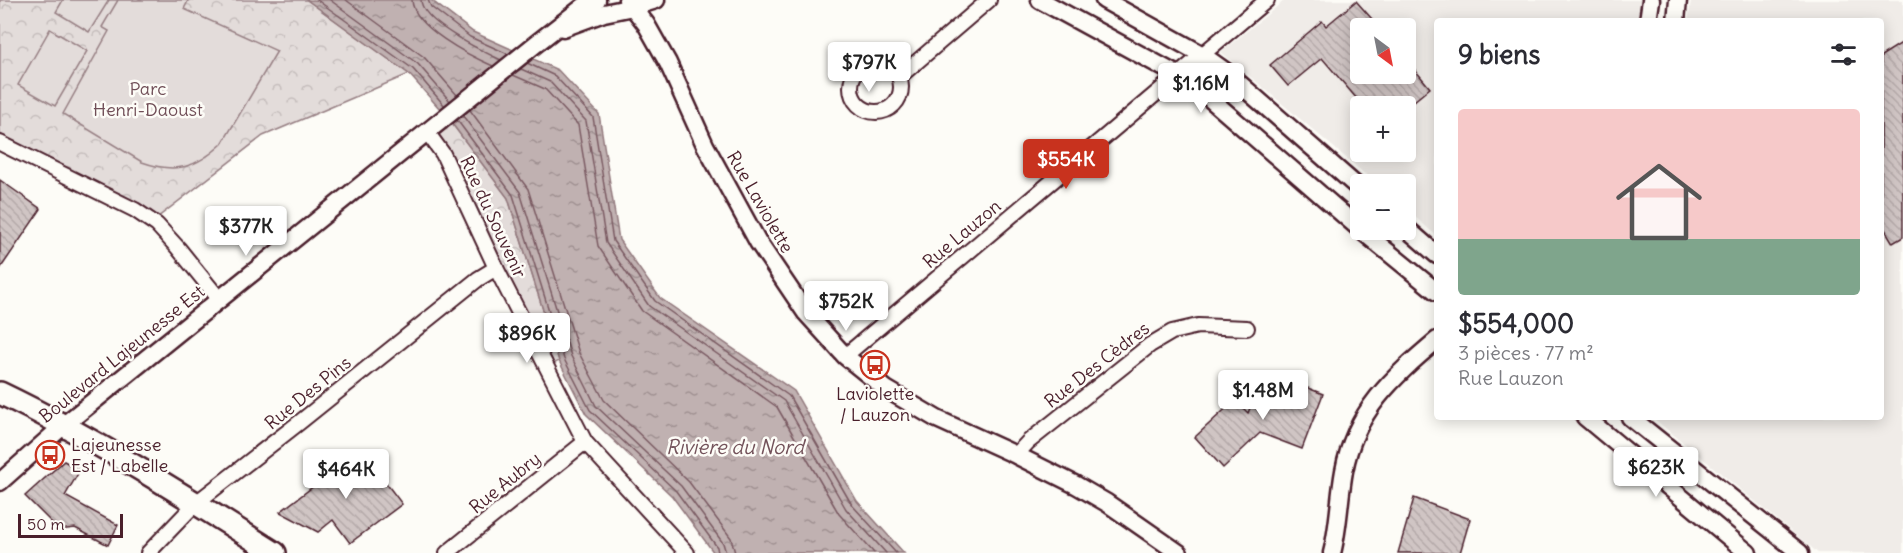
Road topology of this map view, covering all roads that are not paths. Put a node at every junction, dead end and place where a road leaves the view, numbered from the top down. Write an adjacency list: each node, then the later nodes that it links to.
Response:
1 (571, 0): 13 (street)
2 (597, 0): 13 (street, Boulevard Lajeunesse Est)
3 (656, 0): 10 (street, Boulevard Lajeunesse Est)
4 (989, 0): 16 (street)
5 (1040, 0): 15 (street)
6 (1104, 0): 14 (street)
7 (1267, 0): 14 (street, Rue Lauzon)
8 (1651, 0): 11 (street)
9 (1678, 0): 12 (street)
10 (630, 4): 13 (street, Boulevard Lajeunesse Est); 29 (street, Rue Laviolette)
11 (1648, 18)
12 (1676, 18)
13 (544, 37): 17 (street, Boulevard Lajeunesse Est)
14 (1201, 54): 15 (street, Rue Lauzon); 19 (street)
15 (1177, 75): 20 (street); 29 (street, Rue Lauzon)
16 (899, 77)
17 (427, 132): 24 (street, Rue du Souvenir); 26 (street, Boulevard Lajeunesse Est)
18 (0, 143): 26 (street)
19 (1350, 180)
20 (1350, 219)
21 (1416, 237): 23 (street)
22 (1374, 240): 25 (street)
23 (1434, 252)
24 (496, 268): 36 (street, Rue du Souvenir); 39 (street, Rue Des Pins)
25 (1434, 290)
26 (220, 300): 35 (street, Boulevard Lajeunesse Est)
27 (1247, 328): 37 (street, Rue Des Cèdres)
28 (1434, 343): 45 (street)
29 (845, 356): 37 (street, Rue Laviolette)
30 (0, 393): 32 (main road)
31 (0, 403): 32 (main road)
32 (28, 406): 35 (main road)
33 (1589, 420): 46 (street)
34 (1634, 420): 47 (street)
35 (64, 425): 38 (street, Boulevard Lajeunesse Est); 39 (main road)
36 (585, 442): 42 (street, Rue Aubry); 43 (street, Rue du Souvenir)
37 (1016, 455): 44 (street, Rue Laviolette)
38 (0, 482)
39 (196, 503): 40 (street, Rue Des Pins); 41 (main road)
40 (148, 553)
41 (276, 553)
42 (447, 553)
43 (687, 553)
44 (1179, 553)
45 (1332, 553)
46 (1748, 553)
47 (1800, 553)

